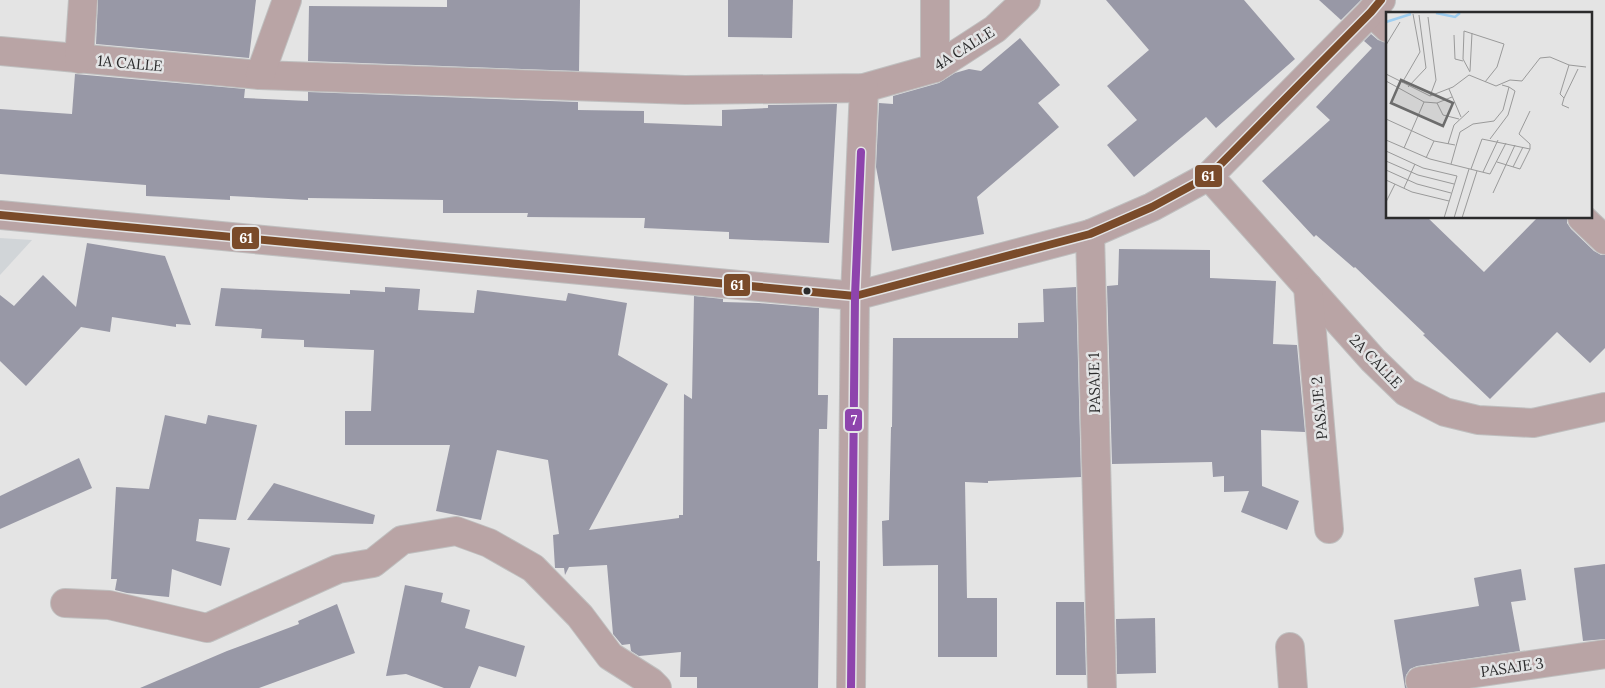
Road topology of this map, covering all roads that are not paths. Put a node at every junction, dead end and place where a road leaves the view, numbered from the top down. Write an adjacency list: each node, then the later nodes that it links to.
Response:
1 (83, 0): 7 (street)
2 (287, 0): 9 (street)
3 (936, 0): 8 (street)
4 (1026, 0): 8 (street, 4A CALLE)
5 (1380, 13): 11 (street)
6 (0, 52): 7 (street, 1A CALLE)
7 (79, 59): 9 (street, 1A CALLE)
8 (935, 68): 10 (street, 4A CALLE)
9 (260, 75): 10 (street, 1A CALLE)
10 (864, 88): 17 (street)
11 (1209, 176): 14 (street); 16 (street, 2A CALLE)
12 (0, 215): 17 (street)
13 (1583, 219): 15 (street)
14 (1090, 234): 17 (street); 26 (street, PASAJE 1)
15 (1605, 240)
16 (1308, 287): 18 (street, 2A CALLE); 19 (street, PASAJE 2)
17 (855, 296): 25 (street)
18 (1605, 407)
19 (1329, 529)
20 (65, 603): 24 (street)
21 (1290, 647): 27 (street)
22 (1605, 654): 23 (street, PASAJE 3)
23 (1420, 681)
24 (656, 688)
25 (851, 688)
26 (1102, 688)
27 (1293, 688)

